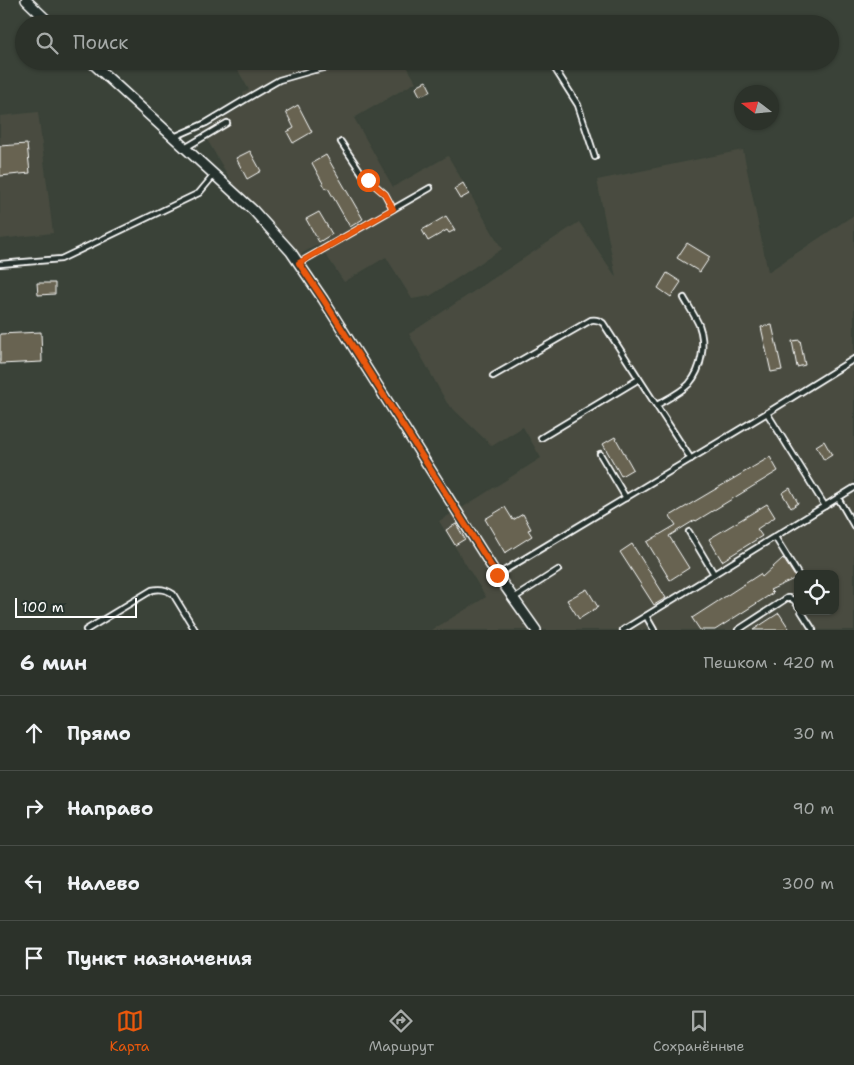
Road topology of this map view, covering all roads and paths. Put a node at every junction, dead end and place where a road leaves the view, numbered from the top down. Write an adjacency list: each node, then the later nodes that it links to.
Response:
1 (26, 0): 2 (street)
2 (42, 15)
3 (100, 70): 7 (street)
4 (314, 70): 7 (lane)
5 (556, 70): 10 (lane)
6 (227, 123): 9 (lane)
7 (172, 137): 9 (street)
8 (341, 142): 13 (lane)
9 (184, 148): 11 (street)
10 (595, 157)
11 (214, 175): 14 (street); 15 (lane)
12 (430, 188): 13 (lane)
13 (393, 209): 14 (lane)
14 (299, 263): 35 (street)
15 (0, 264)
16 (684, 298): 20 (lane)
17 (854, 359): 21 (lane)
18 (493, 376): 19 (lane)
19 (639, 378): 20 (lane); 22 (lane)
20 (657, 405): 24 (lane)
21 (767, 413): 24 (lane); 28 (lane)
22 (541, 438)
23 (600, 454): 26 (lane)
24 (692, 458): 26 (lane)
25 (854, 488): 27 (lane)
26 (626, 498): 35 (lane)
27 (838, 498): 28 (lane); 29 (lane)
28 (825, 506): 31 (lane)
29 (854, 526)
30 (689, 532): 34 (lane)
31 (775, 537): 33 (lane); 34 (lane)
32 (558, 570): 36 (lane)
33 (796, 570)
34 (714, 574): 39 (lane)
35 (497, 575): 36 (street)
36 (514, 598): 42 (street)
37 (794, 600): 45 (lane)
38 (804, 615): 46 (lane)
39 (646, 616): 43 (lane); 44 (lane)
40 (86, 630): 41 (lane)
41 (195, 630)
42 (536, 630)
43 (623, 630)
44 (654, 630)
45 (738, 630)
46 (813, 630)

